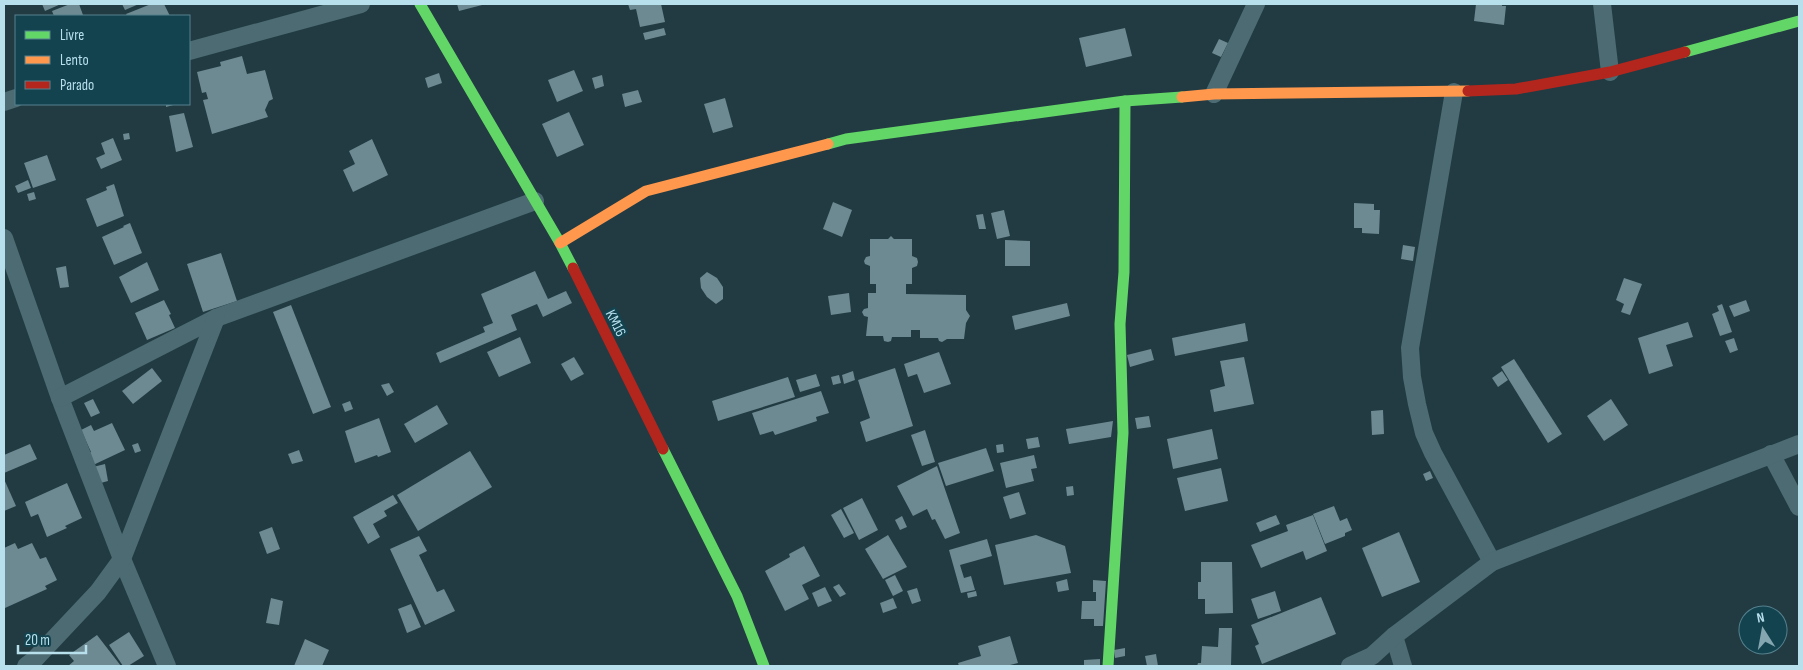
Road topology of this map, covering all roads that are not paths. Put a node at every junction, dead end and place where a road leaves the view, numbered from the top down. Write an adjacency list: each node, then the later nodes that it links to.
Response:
1 (361, 4): 6 (street)
2 (420, 4): 13 (street, KM16)
3 (1256, 4): 9 (street)
4 (1602, 4): 7 (street)
5 (1799, 21): 7 (street)
6 (190, 51)
7 (1610, 72): 8 (street)
8 (1454, 92): 9 (street); 22 (street)
9 (1214, 94): 11 (street)
10 (4, 97): 12 (street)
11 (1125, 101): 15 (street); 27 (street)
12 (4, 102)
13 (536, 201): 15 (street, KM16); 16 (street)
14 (4, 238): 17 (street)
15 (560, 243): 26 (street, KM16)
16 (216, 318): 17 (street); 21 (street)
17 (60, 398): 21 (street)
18 (1799, 444): 19 (street)
19 (1771, 454): 20 (street); 22 (street)
20 (1799, 507)
21 (122, 558): 24 (street); 25 (street)
22 (1492, 562): 23 (street)
23 (1394, 636): 28 (street); 29 (street)
24 (26, 666)
25 (166, 666)
26 (764, 666)
27 (1108, 666)
28 (1350, 666)
29 (1403, 666)

